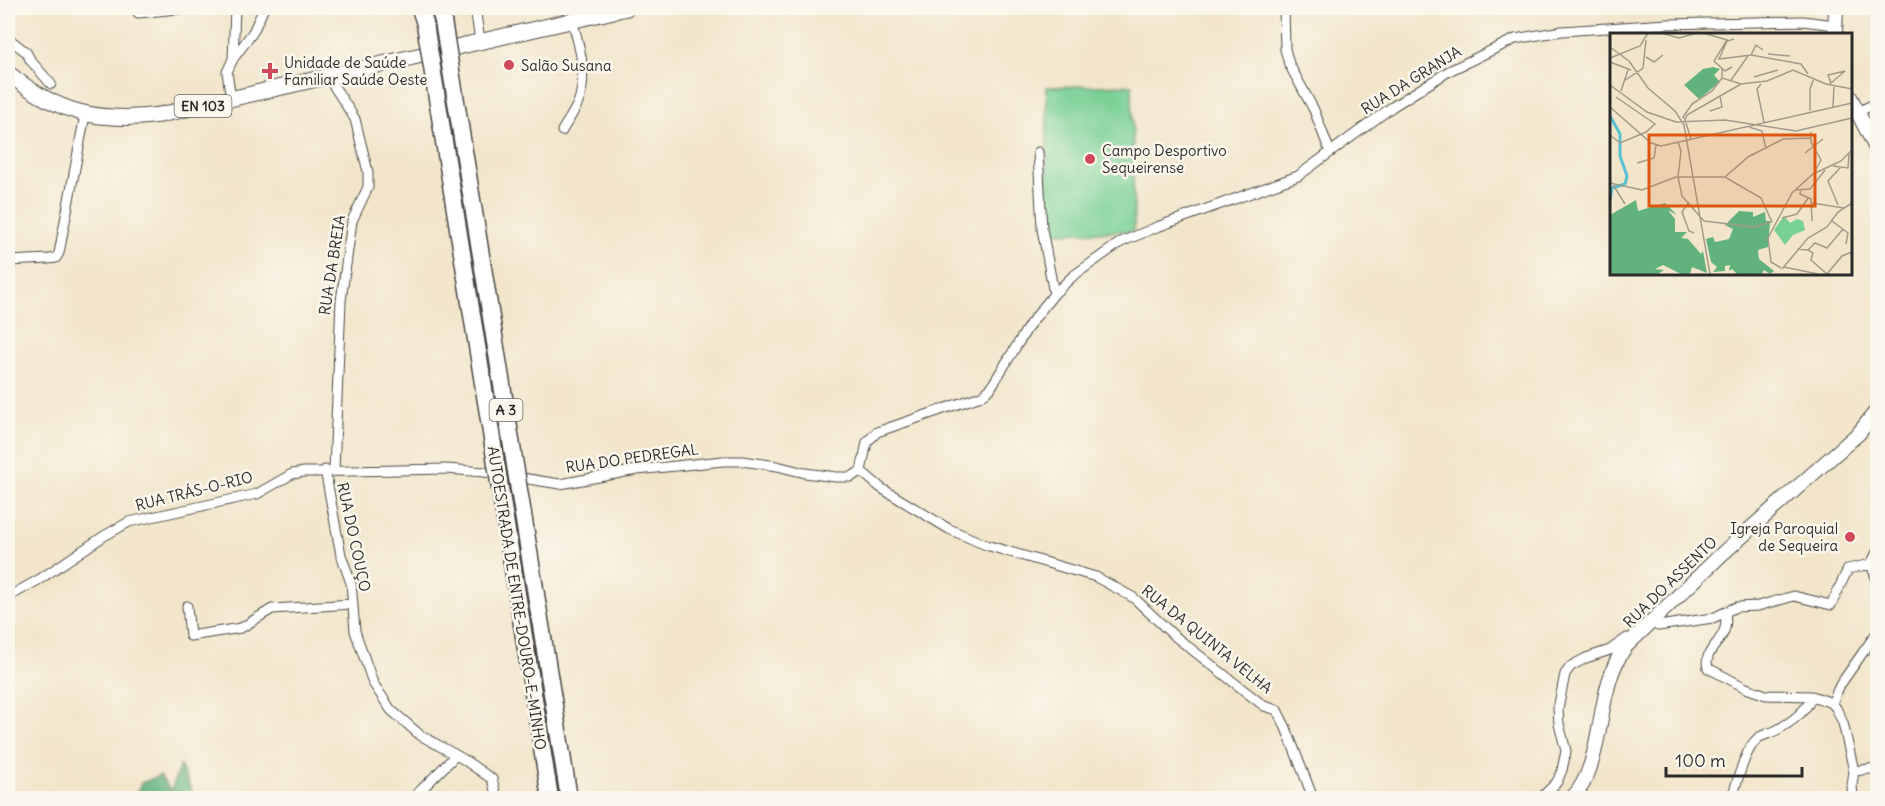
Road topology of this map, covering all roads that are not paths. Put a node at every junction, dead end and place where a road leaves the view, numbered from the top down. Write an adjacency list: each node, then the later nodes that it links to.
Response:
1 (229, 8): 9 (street)
2 (235, 8): 15 (street)
3 (264, 8): 15 (street)
4 (420, 8): 50 (highway, AUTOESTRADA DE ENTRE-DOURO-E-MINHO / A 3, bridge)
5 (475, 8): 14 (street)
6 (627, 8): 11 (main road, EN 103)
7 (1284, 8): 25 (street)
8 (1836, 8): 12 (street)
9 (138, 13)
10 (441, 14): 51 (highway, AUTOESTRADA DE ENTRE-DOURO-E-MINHO / A 3, bridge)
11 (572, 20): 14 (main road, EN 103); 23 (street)
12 (1835, 30): 25 (street, RUA DA GRANJA)
13 (8, 38): 18 (street)
14 (480, 41): 17 (main road, EN 103)
15 (233, 59): 19 (street)
16 (8, 73): 22 (main road, EN 103)
17 (328, 77): 19 (main road, EN 103); 32 (street, RUA DA BREIA)
18 (51, 84)
19 (231, 99): 22 (main road, EN 103)
20 (1878, 102): 21 (street)
21 (1854, 114): 26 (street)
22 (85, 115): 27 (street)
23 (562, 131)
24 (1038, 152): 28 (street)
25 (1330, 152): 28 (street, RUA DA GRANJA)
26 (1878, 152)
27 (8, 261)
28 (1054, 294): 33 (street, RUA DA GRANJA)
29 (1878, 409): 31 (street, RUA DO ASSENTO)
30 (1878, 422): 31 (street)
31 (1859, 433): 41 (street, RUA DO ASSENTO)
32 (329, 470): 33 (street, RUA DO PEDREGAL); 37 (street, RUA TRÁS-O-RIO); 38 (street, RUA DO COUÇO)
33 (861, 471): 52 (street, RUA DA QUINTA VELHA)
34 (1878, 550): 35 (street)
35 (1871, 564): 36 (street); 40 (street)
36 (1878, 583)
37 (8, 597)
38 (353, 604): 39 (street); 45 (street, RUA DO COUÇO)
39 (187, 606)
40 (1725, 614): 41 (street); 43 (street)
41 (1649, 624): 53 (street); 54 (street, RUA DO ASSENTO)
42 (1878, 631): 44 (street)
43 (1812, 696): 44 (street); 55 (street)
44 (1832, 703): 47 (street)
45 (456, 755): 48 (street); 49 (street, RUA DO COUÇO)
46 (1878, 768): 47 (street)
47 (1854, 771): 56 (street)
48 (413, 798)
49 (497, 798)
50 (550, 798)
51 (568, 798)
52 (1313, 798)
53 (1541, 798)
54 (1572, 798)
55 (1732, 798)
56 (1853, 798)

